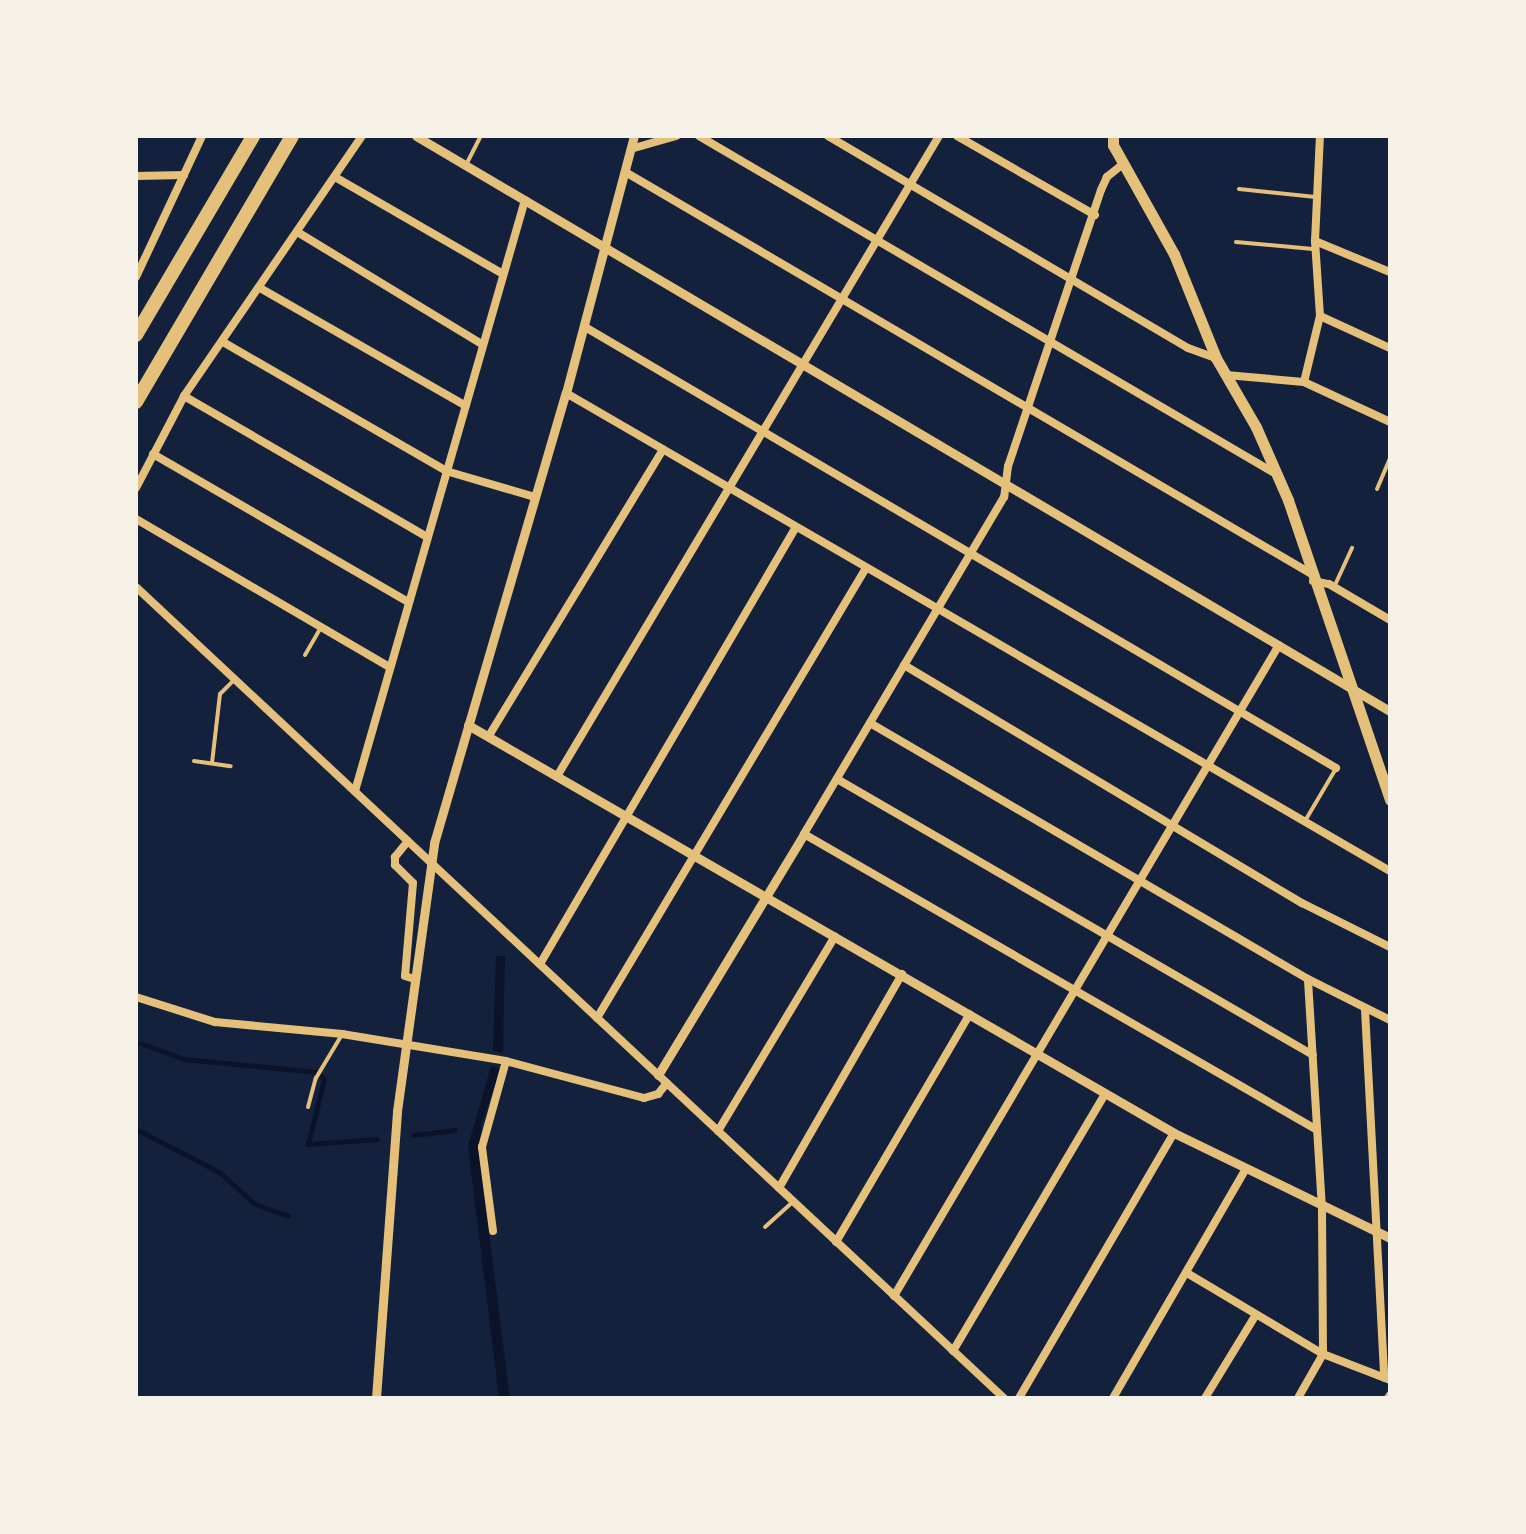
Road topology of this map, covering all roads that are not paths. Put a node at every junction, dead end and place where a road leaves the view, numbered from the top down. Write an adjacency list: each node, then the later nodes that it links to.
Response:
1 (202, 136): 19 (street)
2 (253, 136): 40 (highway)
3 (292, 136): 51 (highway)
4 (362, 136): 21 (street)
5 (481, 136): 17 (lane)
6 (634, 136): 15 (street)
7 (676, 136): 15 (street)
8 (699, 136): 28 (street)
9 (828, 136): 22 (street)
10 (939, 136): 22 (street)
11 (957, 136): 26 (street)
12 (1113, 136): 16 (main road)
13 (1320, 136): 24 (street)
14 (420, 137): 17 (street)
15 (634, 148): 18 (street)
16 (1123, 164): 26 (street); 45 (main road)
17 (466, 166): 25 (street)
18 (627, 173): 31 (street); 37 (street)
19 (184, 175): 20 (street); 34 (street)
20 (136, 176)
21 (335, 177): 27 (street); 33 (street)
22 (910, 185): 28 (street); 35 (street)
23 (1239, 189): 24 (lane)
24 (1318, 197): 30 (street)
25 (525, 200): 31 (street); 33 (street)
26 (1095, 215): 35 (street)
27 (299, 233): 36 (street); 43 (street)
28 (876, 241): 37 (street); 42 (street)
29 (1236, 242): 30 (lane)
30 (1316, 245): 32 (street); 38 (street)
31 (605, 246): 39 (street); 46 (street)
32 (1390, 272)
33 (503, 274): 43 (street)
34 (136, 277)
35 (1073, 279): 42 (street); 45 (street)
36 (260, 288): 41 (street); 52 (street)
37 (842, 298): 46 (street); 53 (street)
38 (1320, 316): 44 (street); 48 (street)
39 (585, 327): 49 (street); 55 (street)
40 (136, 335)
41 (223, 342): 50 (street); 59 (street)
42 (1050, 343): 53 (street); 60 (street)
43 (483, 345): 52 (street)
44 (1390, 348)
45 (1216, 358): 47 (main road)
46 (804, 364): 55 (street); 61 (street)
47 (1226, 375): 48 (street); 60 (main road)
48 (1304, 382): 54 (street)
49 (566, 393): 56 (street); 65 (street)
50 (184, 396): 57 (street); 68 (street)
51 (136, 402)
52 (466, 406): 59 (street)
53 (1028, 407): 61 (street); 72 (street)
54 (1390, 422)
55 (763, 431): 63 (street); 70 (street)
56 (663, 449): 63 (street); 89 (street)
57 (153, 454): 62 (street); 75 (street)
58 (1390, 459): 64 (lane)
59 (446, 471): 65 (street); 68 (street)
60 (1277, 474): 72 (main road)
61 (1006, 481): 70 (street); 79 (street)
62 (136, 488)
63 (729, 488): 67 (street); 95 (street)
64 (1377, 489)
65 (535, 497): 88 (street)
66 (136, 519): 78 (street)
67 (796, 527): 71 (street); 99 (street)
68 (427, 537): 75 (street)
69 (1352, 548): 74 (lane)
70 (971, 552): 76 (street); 86 (street)
71 (866, 568): 76 (street); 104 (street)
72 (1312, 577): 74 (street); 84 (main road)
73 (136, 587): 83 (street)
74 (1334, 587): 77 (street)
75 (408, 602): 82 (street)
76 (937, 609): 81 (street); 93 (street)
77 (1390, 620)
78 (321, 627): 80 (lane); 82 (street)
79 (1279, 645): 84 (street); 86 (street)
80 (305, 655)
81 (904, 665): 87 (street); 101 (street)
82 (389, 667): 97 (street)
83 (236, 678): 91 (lane); 97 (street)
84 (1348, 686): 85 (street); 98 (main road)
85 (1390, 711)
86 (1241, 712): 93 (street); 94 (street)
87 (870, 723): 96 (street); 107 (street)
88 (468, 725): 89 (street); 105 (street)
89 (490, 734): 95 (street)
90 (194, 761): 91 (lane)
91 (212, 763): 92 (lane)
92 (231, 766)
93 (1207, 767): 100 (street); 101 (street)
94 (1336, 768): 100 (lane)
95 (559, 773): 99 (street)
96 (837, 779): 102 (street); 110 (street)
97 (355, 791): 103 (street)
98 (1390, 800)
99 (627, 813): 104 (street); 112 (street)
100 (1303, 824): 106 (street)
101 (1174, 825): 107 (street); 111 (street)
102 (804, 834): 108 (street); 116 (street)
103 (408, 841): 105 (street); 114 (street)
104 (695, 853): 108 (street); 120 (street)
105 (431, 864): 112 (street); 114 (street)
106 (1390, 871)
107 (1140, 883): 110 (street); 115 (street)
108 (767, 896): 109 (street); 127 (street)
109 (835, 936): 113 (street); 132 (street)
110 (1108, 938): 116 (street); 125 (street)
111 (1390, 947)
112 (540, 964): 120 (street)
113 (902, 974): 119 (street); 135 (street)
114 (414, 979): 123 (street)
115 (1308, 979): 118 (street); 125 (street)
116 (1075, 993): 124 (street); 131 (street)
117 (136, 997): 122 (street)
118 (1365, 1010): 121 (street); 140 (street)
119 (970, 1014): 124 (street); 141 (street)
120 (597, 1018): 127 (street)
121 (1390, 1020)
122 (342, 1034): 123 (street); 130 (lane)
123 (406, 1043): 126 (street); 148 (street)
124 (1038, 1055): 129 (street); 143 (street)
125 (1313, 1055): 131 (street)
126 (506, 1061): 128 (street); 139 (street)
127 (658, 1075): 128 (street)
128 (667, 1083): 132 (street)
129 (1105, 1094): 133 (street); 145 (street)
130 (308, 1107)
131 (1317, 1130): 137 (street)
132 (718, 1131): 135 (street)
133 (1174, 1133): 134 (street); 150 (street)
134 (1244, 1172): 137 (street); 142 (street)
135 (779, 1188): 136 (street)
136 (793, 1202): 138 (lane); 141 (street)
137 (1322, 1209): 140 (street); 146 (street)
138 (765, 1227)
139 (493, 1231)
140 (1385, 1236): 147 (street)
141 (836, 1242): 143 (street)
142 (1187, 1273): 144 (street); 151 (street)
143 (894, 1296): 145 (street)
144 (1255, 1316): 146 (street); 152 (street)
145 (953, 1351): 149 (street)
146 (1323, 1354): 147 (street); 153 (street)
147 (1387, 1379)
148 (376, 1398)
149 (1004, 1398)
150 (1019, 1398)
151 (1113, 1398)
152 (1205, 1398)
153 (1298, 1398)

